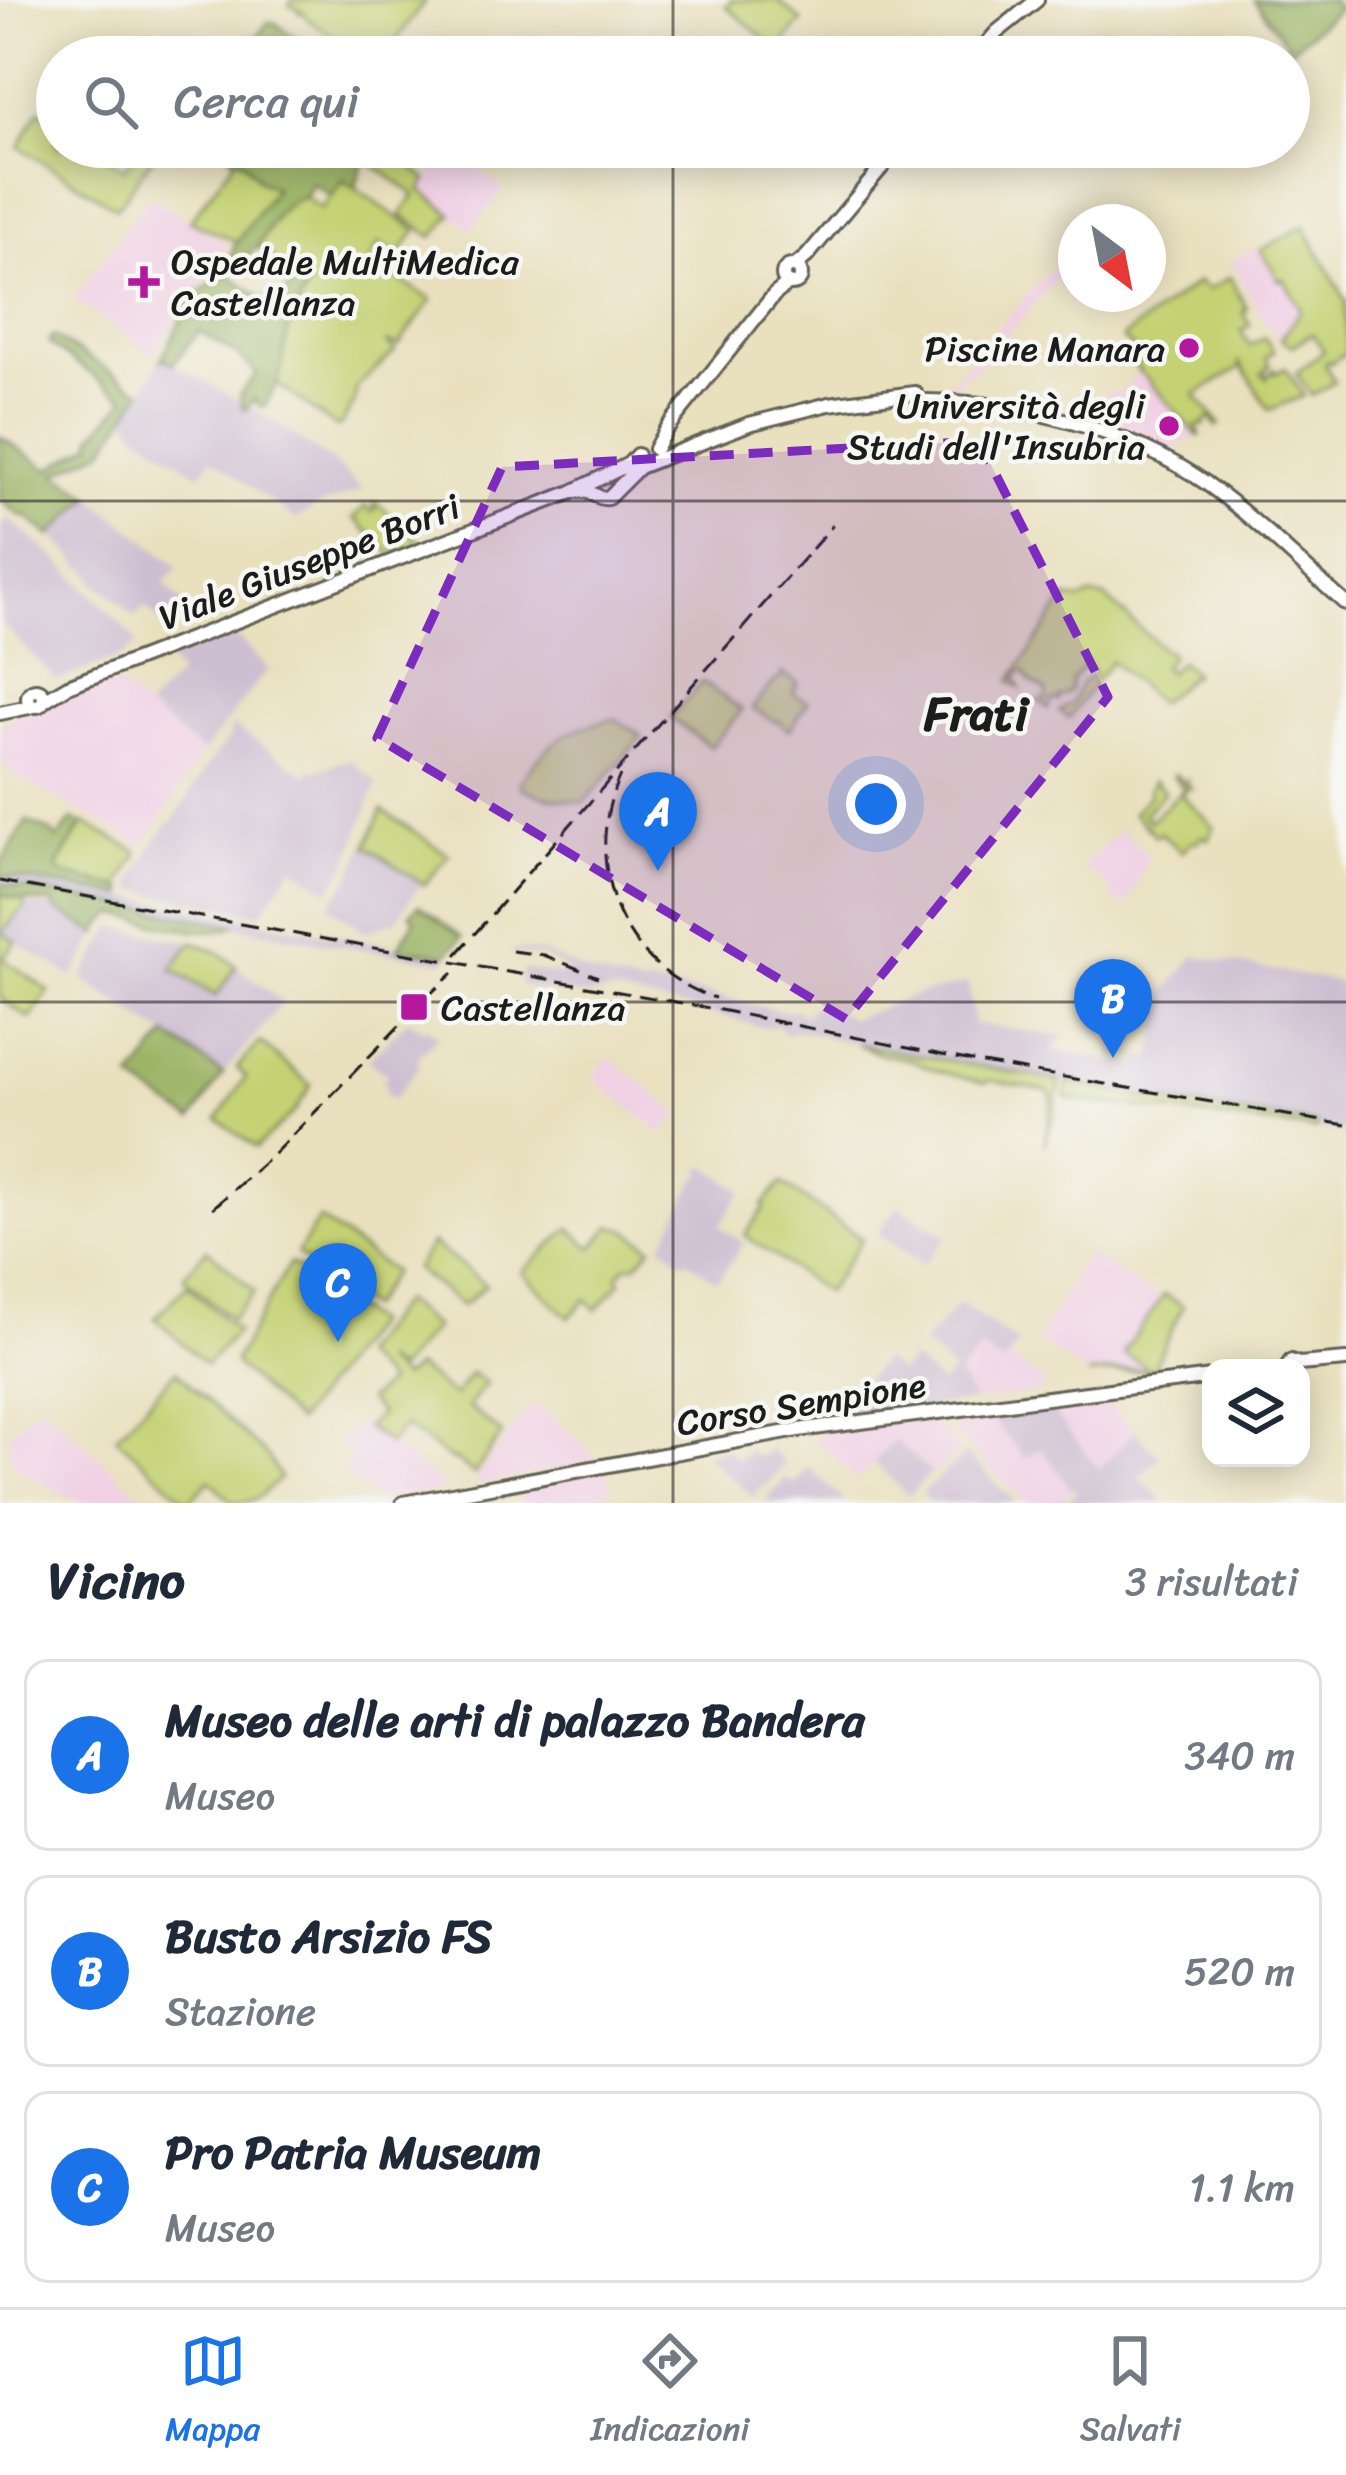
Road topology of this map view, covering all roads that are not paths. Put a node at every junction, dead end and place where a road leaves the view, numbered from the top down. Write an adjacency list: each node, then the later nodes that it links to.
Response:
1 (1037, 0): 2 (main road)
2 (994, 36)
3 (881, 168): 4 (main road)
4 (649, 454): 5 (main road, Viale Giuseppe Borri); 7 (main road); 8 (main road)
5 (605, 477): 6 (main road, Viale Giuseppe Borri); 7 (main road)
6 (572, 492): 7 (main road); 9 (main road, Viale Giuseppe Borri)
7 (597, 495)
8 (1346, 604)
9 (0, 711)
10 (1346, 1360): 11 (main road)
11 (1310, 1364)
12 (1202, 1378): 13 (main road, Corso Sempione)
13 (404, 1503)

